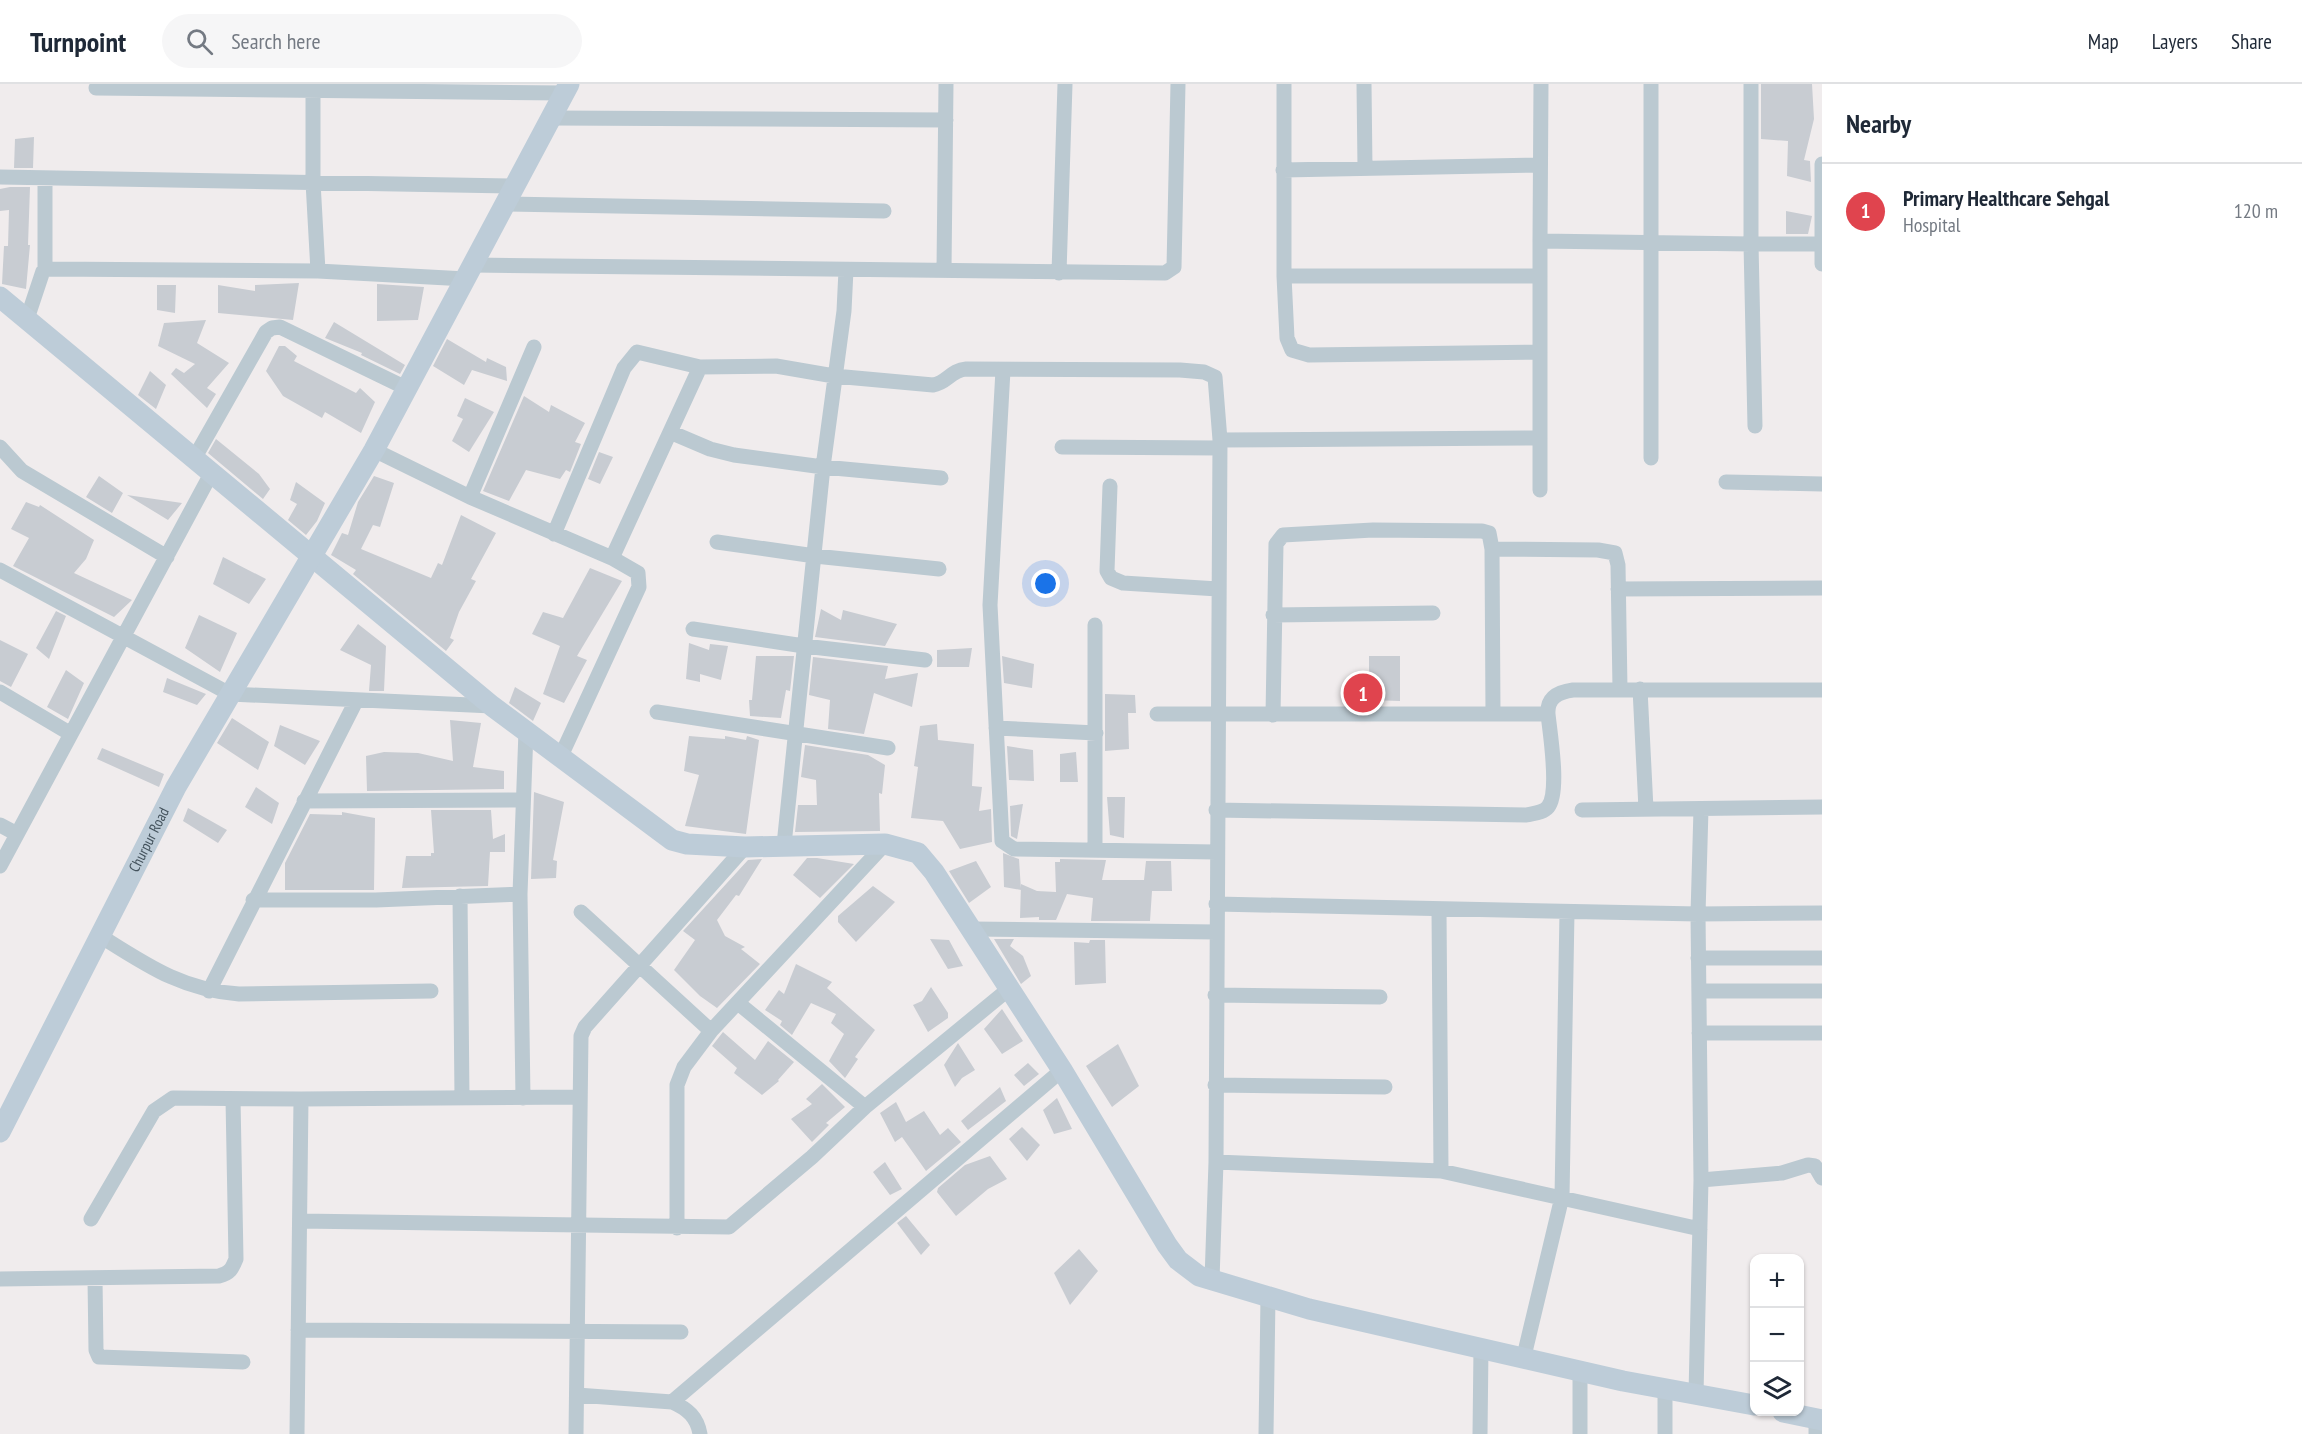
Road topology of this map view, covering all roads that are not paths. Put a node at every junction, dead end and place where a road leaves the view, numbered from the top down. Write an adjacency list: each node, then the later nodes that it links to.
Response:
1 (946, 84): 13 (street)
2 (1065, 84): 33 (street)
3 (1178, 84): 33 (street)
4 (1284, 84): 17 (street)
5 (1364, 84): 16 (street)
6 (1540, 84): 15 (street)
7 (1651, 84): 24 (street)
8 (1751, 84): 25 (street)
9 (96, 88): 10 (street)
10 (313, 88): 11 (street); 20 (street)
11 (567, 88): 12 (street, Churpur Road)
12 (551, 118): 13 (street); 21 (street, Churpur Road)
13 (946, 120): 30 (street)
14 (1822, 164): 26 (street)
15 (1540, 165): 16 (street); 23 (street)
16 (1365, 168): 17 (street)
17 (1283, 170): 34 (street)
18 (0, 177): 19 (street)
19 (45, 178): 20 (street); 28 (street)
20 (312, 182): 21 (street); 31 (street)
21 (509, 195): 22 (street); 32 (street, Churpur Road)
22 (884, 210)
23 (1540, 241): 24 (street); 35 (street)
24 (1649, 243): 25 (street); 52 (street)
25 (1751, 244): 26 (street); 44 (street)
26 (1821, 244): 27 (street)
27 (1822, 264)
28 (45, 269): 31 (street); 37 (street)
29 (846, 270): 30 (street); 32 (street); 42 (street)
30 (944, 270): 33 (street)
31 (318, 271): 32 (street)
32 (469, 272): 43 (street, Churpur Road)
33 (1059, 273)
34 (1284, 276): 35 (street); 39 (street)
35 (1540, 276): 39 (street)
36 (0, 297): 37 (street)
37 (27, 319): 51 (street)
38 (534, 347): 60 (street)
39 (1540, 352): 46 (street)
40 (700, 367): 42 (street); 45 (street); 61 (street)
41 (1004, 370): 42 (street); 47 (street); 93 (street)
42 (834, 376): 53 (street)
43 (406, 388): 50 (street, Churpur Road); 51 (street)
44 (1755, 426)
45 (670, 432): 53 (street); 67 (street)
46 (1540, 438): 47 (street); 59 (street)
47 (1220, 444): 49 (street); 71 (street)
48 (0, 447): 66 (street)
49 (1062, 447)
50 (374, 450): 60 (street); 64 (street, Churpur Road)
51 (195, 457): 54 (street)
52 (1651, 458)
53 (823, 467): 55 (street); 65 (street)
54 (212, 472): 64 (street); 66 (street)
55 (941, 478)
56 (1726, 482): 57 (street)
57 (1822, 484)
58 (1110, 486): 71 (street)
59 (1540, 490)
60 (470, 497): 61 (street)
61 (554, 534): 67 (street)
62 (717, 542): 65 (street)
63 (1492, 549): 72 (street); 74 (street); 89 (street)
64 (313, 556): 84 (street, Churpur Road); 86 (street)
65 (814, 556): 68 (street); 78 (street)
66 (167, 557): 77 (street)
67 (612, 558): 99 (street)
68 (939, 569)
69 (0, 570): 77 (street)
70 (1822, 588): 72 (street)
71 (1218, 589): 91 (street)
72 (1618, 589): 80 (street)
73 (1432, 613): 74 (street)
74 (1272, 615): 92 (street)
75 (1095, 625): 95 (street)
76 (693, 629): 78 (street)
77 (123, 638): 84 (street); 96 (street)
78 (804, 646): 79 (street); 97 (street)
79 (925, 660)
80 (1620, 689): 81 (street); 90 (street)
81 (1640, 689): 82 (street); 103 (street)
82 (1822, 690)
83 (0, 692): 96 (street)
84 (230, 694): 85 (street); 126 (street, Churpur Road)
85 (356, 701): 86 (street); 101 (street)
86 (492, 706): 94 (street)
87 (657, 712): 97 (street)
88 (1157, 714): 91 (street)
89 (1493, 714): 90 (street); 92 (street)
90 (1548, 714): 105 (street)
91 (1216, 715): 92 (street); 105 (street)
92 (1273, 715)
93 (996, 728): 95 (street); 112 (street)
94 (526, 731): 99 (street); 100 (street)
95 (1095, 733): 112 (street)
96 (71, 734): 108 (street)
97 (795, 734): 98 (street); 110 (street)
98 (888, 748)
99 (560, 758): 111 (street)
100 (521, 800): 101 (street); 115 (street)
101 (304, 801): 117 (street)
102 (1822, 807): 104 (street)
103 (1646, 809): 104 (street); 106 (street)
104 (1701, 809): 123 (street)
105 (1216, 810): 113 (street)
106 (1582, 810)
107 (0, 825): 108 (street)
108 (17, 834): 114 (street)
109 (885, 844): 110 (street); 124 (street); 137 (street)
110 (784, 845): 111 (street)
111 (745, 848): 129 (street)
112 (1095, 850): 113 (street)
113 (1216, 852): 118 (street)
114 (0, 866)
115 (520, 894): 116 (street); 146 (street)
116 (460, 896): 117 (street); 145 (street)
117 (253, 900): 131 (street)
118 (1216, 904): 119 (street); 125 (street)
119 (1439, 910): 121 (street); 152 (street)
120 (581, 912): 129 (street)
121 (1567, 912): 123 (street); 155 (street)
122 (1822, 913): 123 (street)
123 (1698, 914): 127 (street)
124 (972, 929): 125 (street); 130 (street)
125 (1216, 932): 135 (street)
126 (102, 937): 131 (street); 150 (street, Churpur Road)
127 (1698, 958): 128 (street); 133 (street)
128 (1822, 958)
129 (640, 965): 138 (street); 144 (street)
130 (1010, 988): 141 (street); 149 (street)
131 (208, 991): 132 (street)
132 (431, 991)
133 (1699, 991): 134 (street); 139 (street)
134 (1822, 991)
135 (1215, 995): 136 (street); 142 (street)
136 (1380, 997)
137 (738, 1003): 138 (street); 149 (street)
138 (711, 1031): 159 (street)
139 (1699, 1033): 140 (street); 154 (street)
140 (1822, 1033)
141 (1062, 1070): 163 (street); 175 (street)
142 (1215, 1085): 143 (street); 151 (street)
143 (1385, 1087)
144 (580, 1097): 146 (street); 158 (street)
145 (462, 1098): 146 (street); 148 (street)
146 (523, 1098)
147 (233, 1099): 148 (street); 156 (street); 162 (street)
148 (301, 1100): 157 (street)
149 (865, 1107): 159 (street)
150 (0, 1132)
151 (1216, 1162): 152 (street); 163 (street)
152 (1442, 1171): 155 (street)
153 (1822, 1178): 154 (street)
154 (1701, 1180): 160 (street)
155 (1562, 1197): 160 (street); 169 (street)
156 (91, 1219)
157 (300, 1221): 158 (street); 165 (street)
158 (578, 1225): 159 (street); 167 (street)
159 (677, 1228)
160 (1700, 1229): 173 (street)
161 (0, 1279): 162 (street)
162 (95, 1279): 170 (street)
163 (1212, 1281): 164 (street)
164 (1268, 1297): 168 (street); 182 (street)
165 (298, 1330): 167 (street); 179 (street)
166 (681, 1332): 167 (street)
167 (577, 1333): 174 (street)
168 (1481, 1348): 169 (street); 183 (street)
169 (1524, 1356): 171 (street)
170 (243, 1362)
171 (1580, 1369): 172 (street); 184 (street)
172 (1665, 1389): 173 (street); 185 (street)
173 (1696, 1394): 176 (street)
174 (577, 1395): 175 (street); 180 (street)
175 (672, 1402): 181 (street)
176 (1750, 1404)
177 (1795, 1416): 178 (street)
178 (1818, 1424)
179 (297, 1434)
180 (576, 1434)
181 (700, 1434)
182 (1261, 1434)
183 (1480, 1434)
184 (1580, 1434)
185 (1665, 1434)

